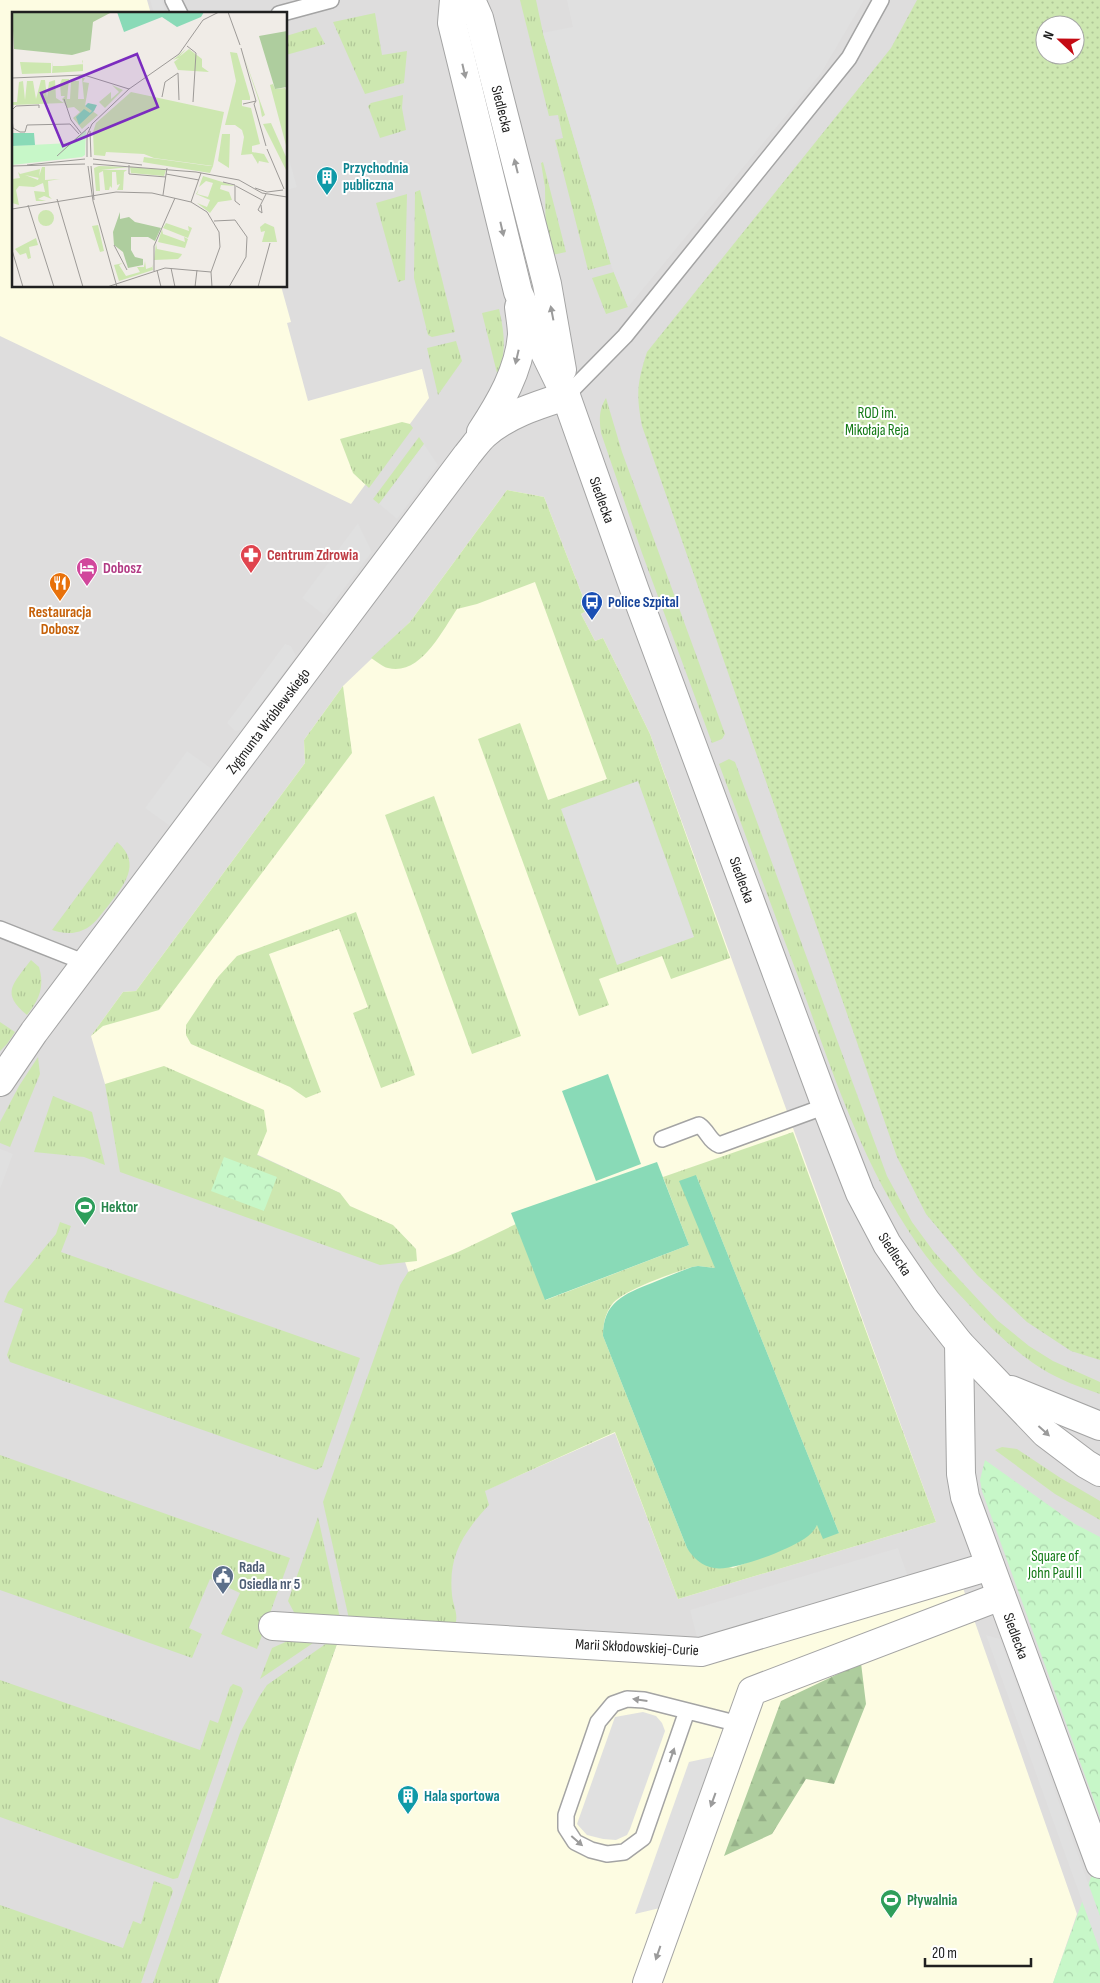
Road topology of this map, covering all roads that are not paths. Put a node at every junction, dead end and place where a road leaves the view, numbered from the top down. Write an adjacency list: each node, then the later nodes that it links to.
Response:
1 (173, 0): 6 (lane)
2 (331, 0): 7 (lane)
3 (454, 0): 8 (street, Siedlecka, one-way to 8)
4 (471, 0): 9 (street, Siedlecka, one-way to 4)
5 (881, 0): 9 (lane)
6 (179, 12)
7 (286, 12)
8 (518, 292): 9 (street, Siedlecka); 10 (street, Siedlecka, one-way to 10)
9 (566, 396): 10 (street, Zygmunta Wróblewskiego); 14 (street, Siedlecka)
10 (467, 455): 12 (street, Zygmunta Wróblewskiego)
11 (0, 929): 12 (lane)
12 (86, 964): 13 (street, Zygmunta Wróblewskiego)
13 (0, 1082)
14 (826, 1106): 15 (lane); 16 (street, Siedlecka)
15 (662, 1139)
16 (959, 1343): 17 (street, Siedlecka); 20 (street, Siedlecka)
17 (999, 1384): 18 (street, Siedlecka); 19 (street, Siedlecka, one-way to 19)
18 (1100, 1426)
19 (1100, 1472)
20 (990, 1566): 21 (street, Siedlecka); 22 (street, Marii Skłodowskiej-Curie)
21 (1001, 1596): 24 (street); 25 (street, Siedlecka)
22 (273, 1626)
23 (687, 1711): 23 (lane, one-way to 23); 24 (lane)
24 (739, 1724): 26 (street, one-way to 26)
25 (1100, 1864)
26 (648, 1983)

